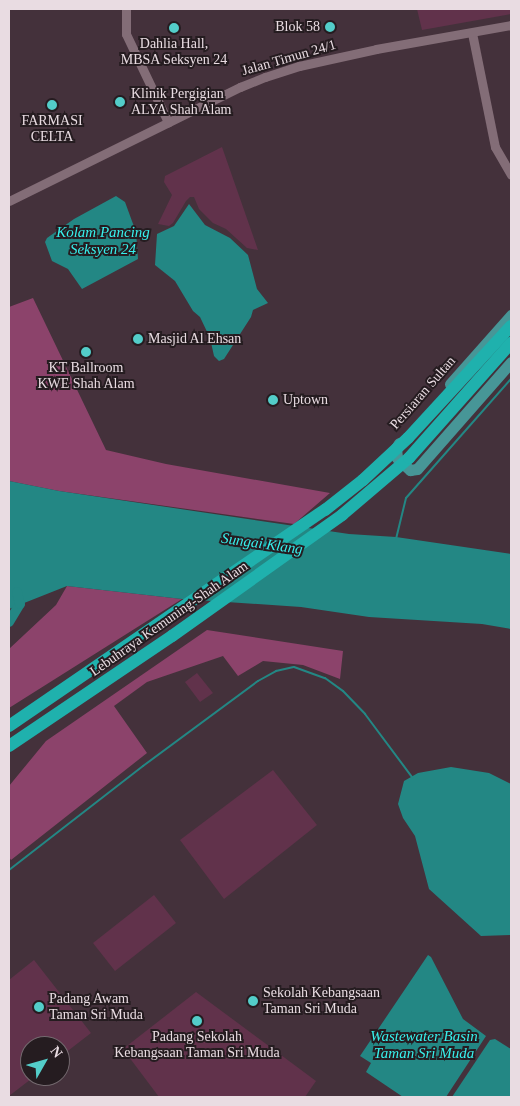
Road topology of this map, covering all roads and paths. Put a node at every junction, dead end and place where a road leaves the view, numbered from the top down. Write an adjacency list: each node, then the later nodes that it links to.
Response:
1 (126, 9): 4 (street)
2 (511, 25): 3 (street, Jalan Timun 24/1)
3 (472, 33): 4 (street, Jalan Timun 24/1); 5 (street)
4 (168, 122): 6 (street, Jalan Timun 24/1)
5 (511, 175)
6 (9, 201)
7 (511, 315): 11 (main road, Persiaran Sultan)
8 (511, 326): 13 (highway, Lebuhraya Kemuning-Shah Alam)
9 (511, 343): 12 (highway, Lebuhraya Kemuning-Shah Alam)
10 (511, 350): 12 (highway)
11 (511, 362)
12 (487, 372): 14 (highway, Lebuhraya Kemuning-Shah Alam)
13 (9, 726)
14 (9, 746)

